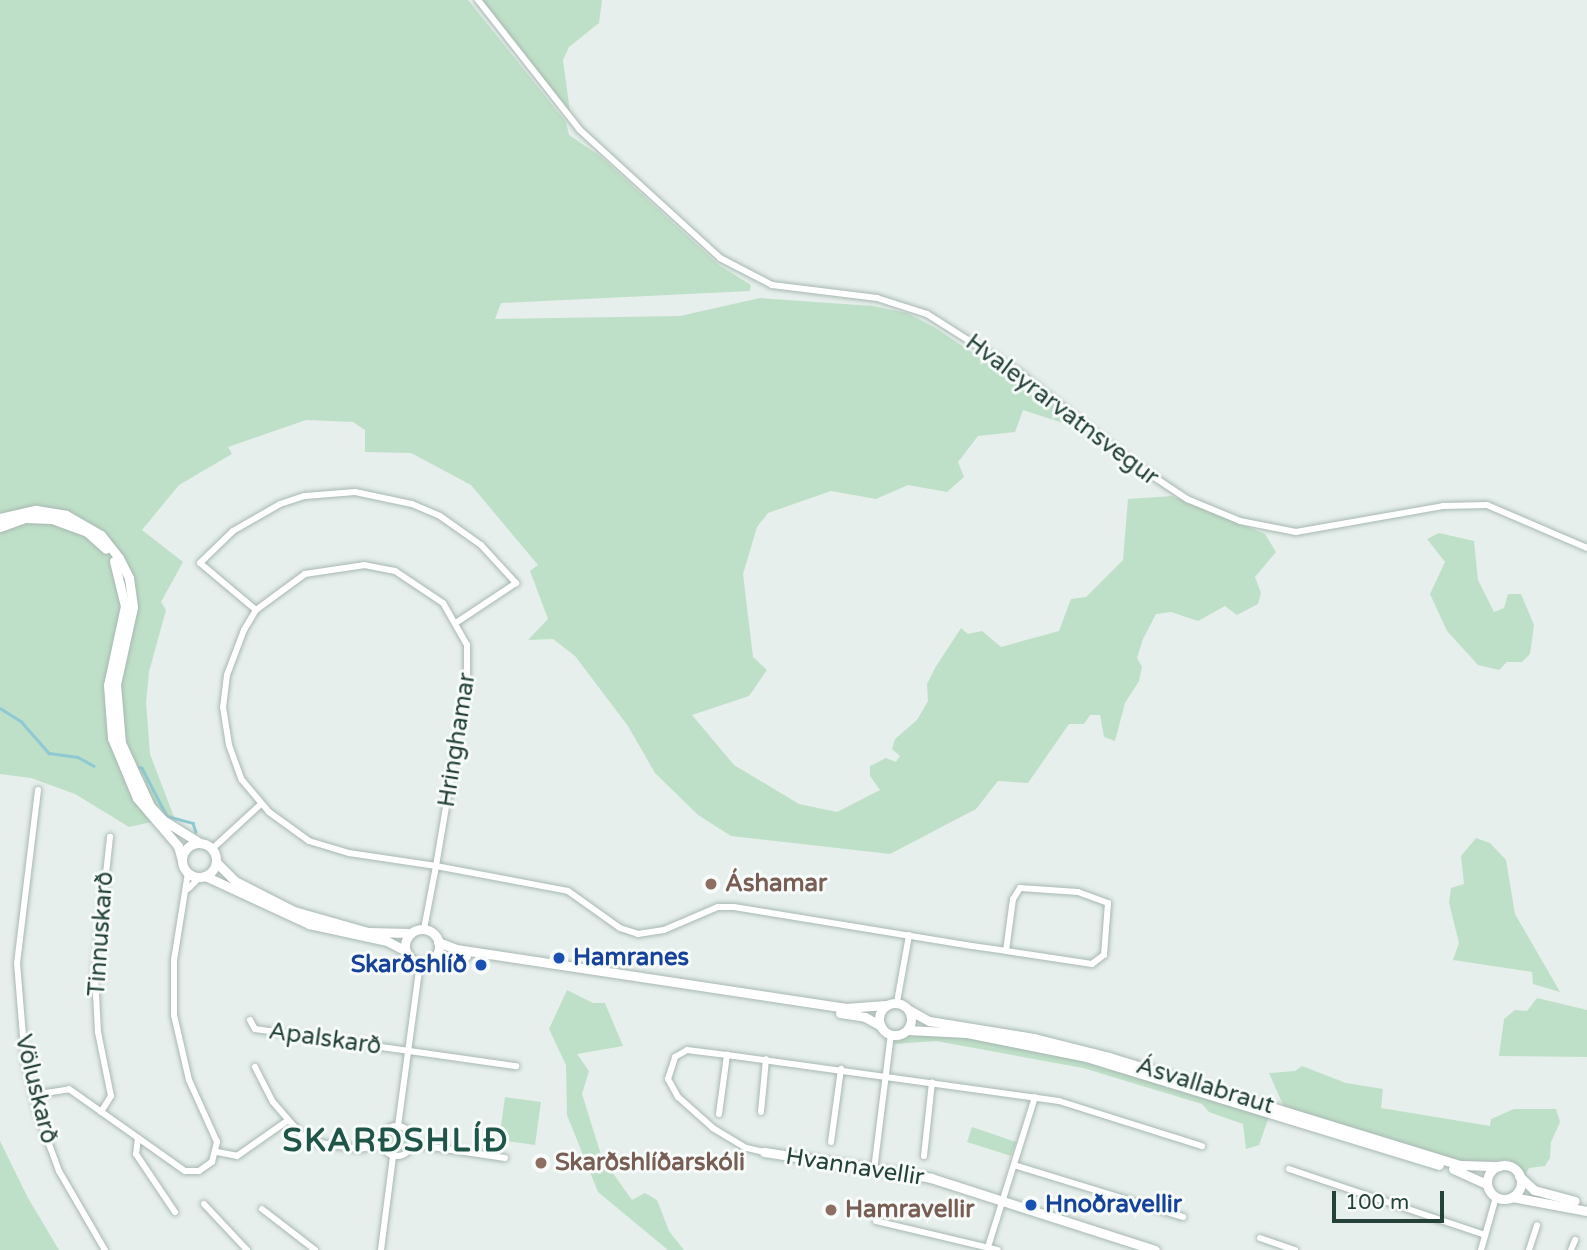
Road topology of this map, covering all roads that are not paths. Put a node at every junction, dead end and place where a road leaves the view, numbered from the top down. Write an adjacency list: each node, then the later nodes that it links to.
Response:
1 (478, 0): 4 (street, Hvaleyrarvatnsvegur)
2 (0, 518): 10 (main road)
3 (0, 527): 12 (main road)
4 (1587, 548)
5 (256, 610): 6 (street, Hringhamar); 6 (street); 8 (street, Hringhamar)
6 (457, 622): 14 (street, Hringhamar)
7 (38, 790): 41 (street, Völuskarð)
8 (261, 804): 11 (street); 14 (street, Hringhamar)
9 (110, 837): 43 (street, Tinnuskarð)
10 (200, 843): 11 (main road); 12 (main road)
11 (212, 849): 13 (main road)
12 (182, 860): 15 (main road)
13 (216, 862): 16 (main road); 19 (main road)
14 (436, 866): 18 (street, Hringhamar); 20 (street)
15 (188, 873): 16 (main road); 17 (street)
16 (202, 877): 17 (street); 22 (main road)
17 (188, 889): 54 (street)
18 (424, 929): 19 (main road); 21 (main road)
19 (411, 933): 22 (main road)
20 (909, 935): 23 (street); 26 (street)
21 (438, 942): 24 (main road); 27 (main road)
22 (405, 951): 25 (main road)
23 (1006, 951): 23 (street)
24 (435, 957): 25 (main road); 30 (main road)
25 (420, 963): 33 (street)
26 (897, 1002): 27 (main road); 28 (main road)
27 (887, 1004): 30 (main road)
28 (909, 1010): 31 (main road); 59 (main road, Ásvallabraut)
29 (250, 1020): 33 (street, Apalskarð)
30 (881, 1026): 32 (main road)
31 (907, 1030): 32 (main road); 63 (main road, Ásvallabraut)
32 (891, 1034): 39 (street)
33 (407, 1050): 36 (street); 47 (street)
34 (727, 1055): 35 (street); 45 (street); 53 (street)
35 (766, 1059): 38 (street); 44 (street)
36 (516, 1066)
37 (255, 1067): 46 (street)
38 (841, 1069): 39 (street); 49 (street)
39 (886, 1075): 40 (street); 61 (street)
40 (932, 1082): 42 (street); 56 (street)
41 (33, 1095): 43 (street); 79 (street, Völuskarð)
42 (1035, 1097): 52 (street); 58 (street)
43 (101, 1112): 48 (street)
44 (761, 1112)
45 (719, 1114)
46 (287, 1121): 51 (street); 54 (street)
47 (398, 1126): 50 (street); 51 (street)
48 (138, 1138): 54 (street); 71 (street)
49 (831, 1142)
50 (412, 1144): 55 (street); 57 (street)
51 (382, 1145): 55 (street)
52 (1202, 1146)
53 (759, 1151): 61 (main road, Hvannavellir)
54 (217, 1152)
55 (393, 1156): 82 (street)
56 (924, 1156)
57 (505, 1158)
58 (1014, 1165): 66 (street); 72 (street)
59 (1499, 1166): 62 (main road); 63 (main road)
60 (1289, 1169): 75 (street)
61 (874, 1170): 66 (main road, Hvannavellir)
62 (1519, 1175): 64 (main road); 68 (main road)
63 (1487, 1184): 65 (main road)
64 (1512, 1196): 65 (main road); 70 (main road)
65 (1496, 1197): 75 (street)
66 (1002, 1203): 78 (street); 84 (main road, Hvannavellir)
67 (204, 1204): 80 (street)
68 (1587, 1205)
69 (262, 1209): 81 (street)
70 (1587, 1211)
71 (175, 1212)
72 (1183, 1217)
73 (876, 1221): 78 (street)
74 (1537, 1225): 87 (street)
75 (1485, 1235): 86 (street)
76 (1261, 1238): 85 (street)
77 (1575, 1240): 88 (street)
78 (988, 1247): 83 (street)
79 (105, 1250)
80 (247, 1250)
81 (315, 1250)
82 (381, 1250)
83 (998, 1250)
84 (1155, 1250)
85 (1296, 1250)
86 (1481, 1250)
87 (1529, 1250)
88 (1572, 1250)

